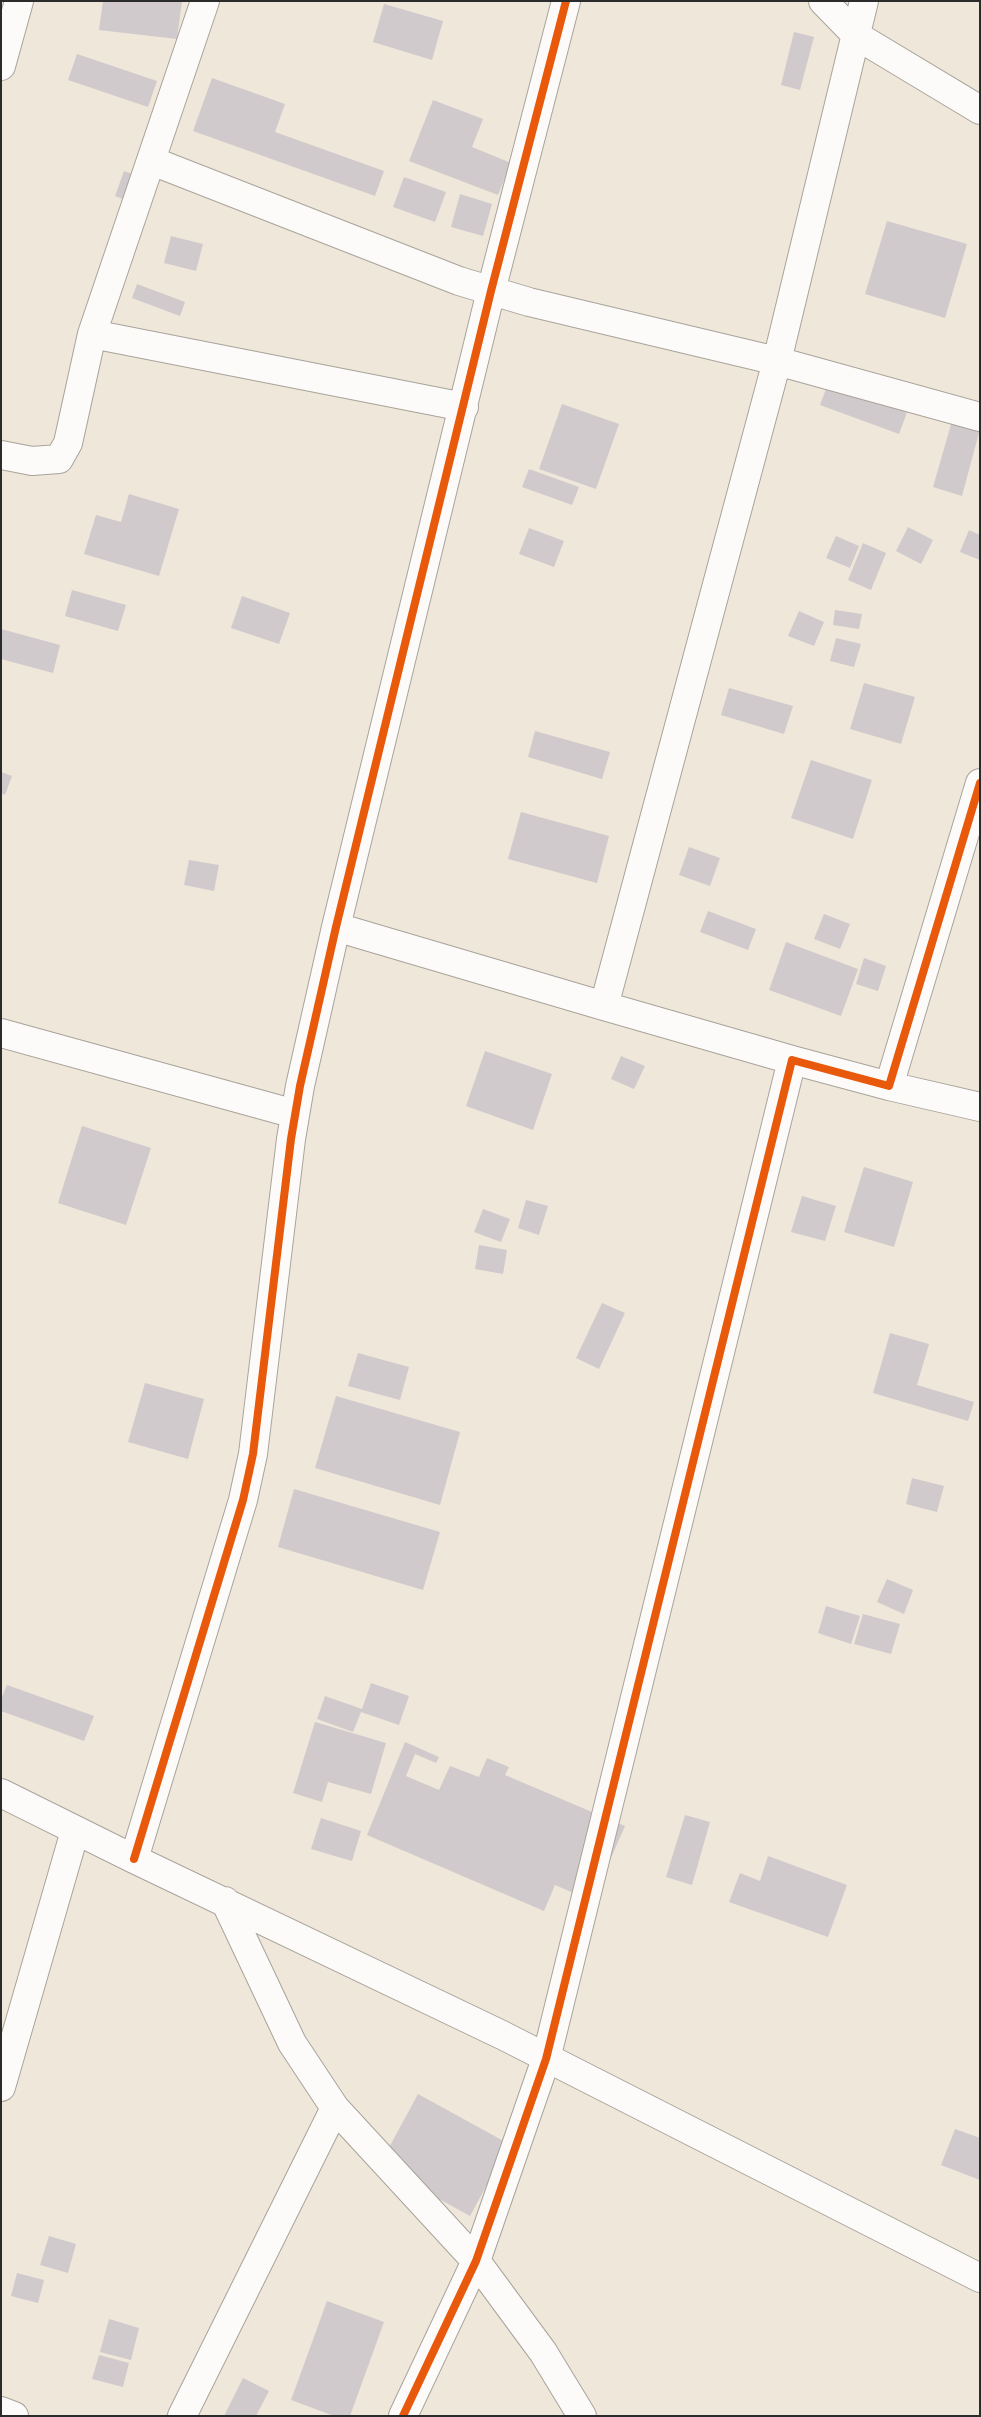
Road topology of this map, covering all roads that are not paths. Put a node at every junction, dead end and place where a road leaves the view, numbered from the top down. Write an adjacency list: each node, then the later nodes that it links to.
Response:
1 (19, 1): 7 (street)
2 (205, 1): 9 (street)
3 (566, 1): 10 (street)
4 (823, 1): 6 (street)
5 (864, 1): 6 (street)
6 (857, 36): 8 (street); 12 (street)
7 (1, 66)
8 (980, 110)
9 (152, 161): 10 (street); 11 (street)
10 (491, 291): 12 (street); 13 (street)
11 (92, 334): 13 (street); 15 (street)
12 (776, 361): 14 (street); 18 (street)
13 (464, 407): 17 (street)
14 (980, 417)
15 (1, 455)
16 (980, 783): 21 (street)
17 (336, 927): 18 (street); 23 (street)
18 (604, 1006): 20 (street)
19 (1, 1033): 23 (street)
20 (792, 1060): 21 (street); 28 (street)
21 (889, 1086): 22 (street)
22 (980, 1107)
23 (295, 1114): 26 (street)
24 (1, 1793): 25 (street)
25 (76, 1831): 26 (street); 29 (street)
26 (134, 1859): 27 (street)
27 (224, 1901): 28 (street); 30 (street)
28 (546, 2059): 31 (street); 32 (street)
29 (1, 2087)
30 (335, 2108): 31 (street); 35 (street)
31 (476, 2261): 36 (street); 37 (street)
32 (980, 2278)
33 (1, 2411): 34 (street)
34 (14, 2416)
35 (182, 2416)
36 (403, 2416)
37 (582, 2416)

